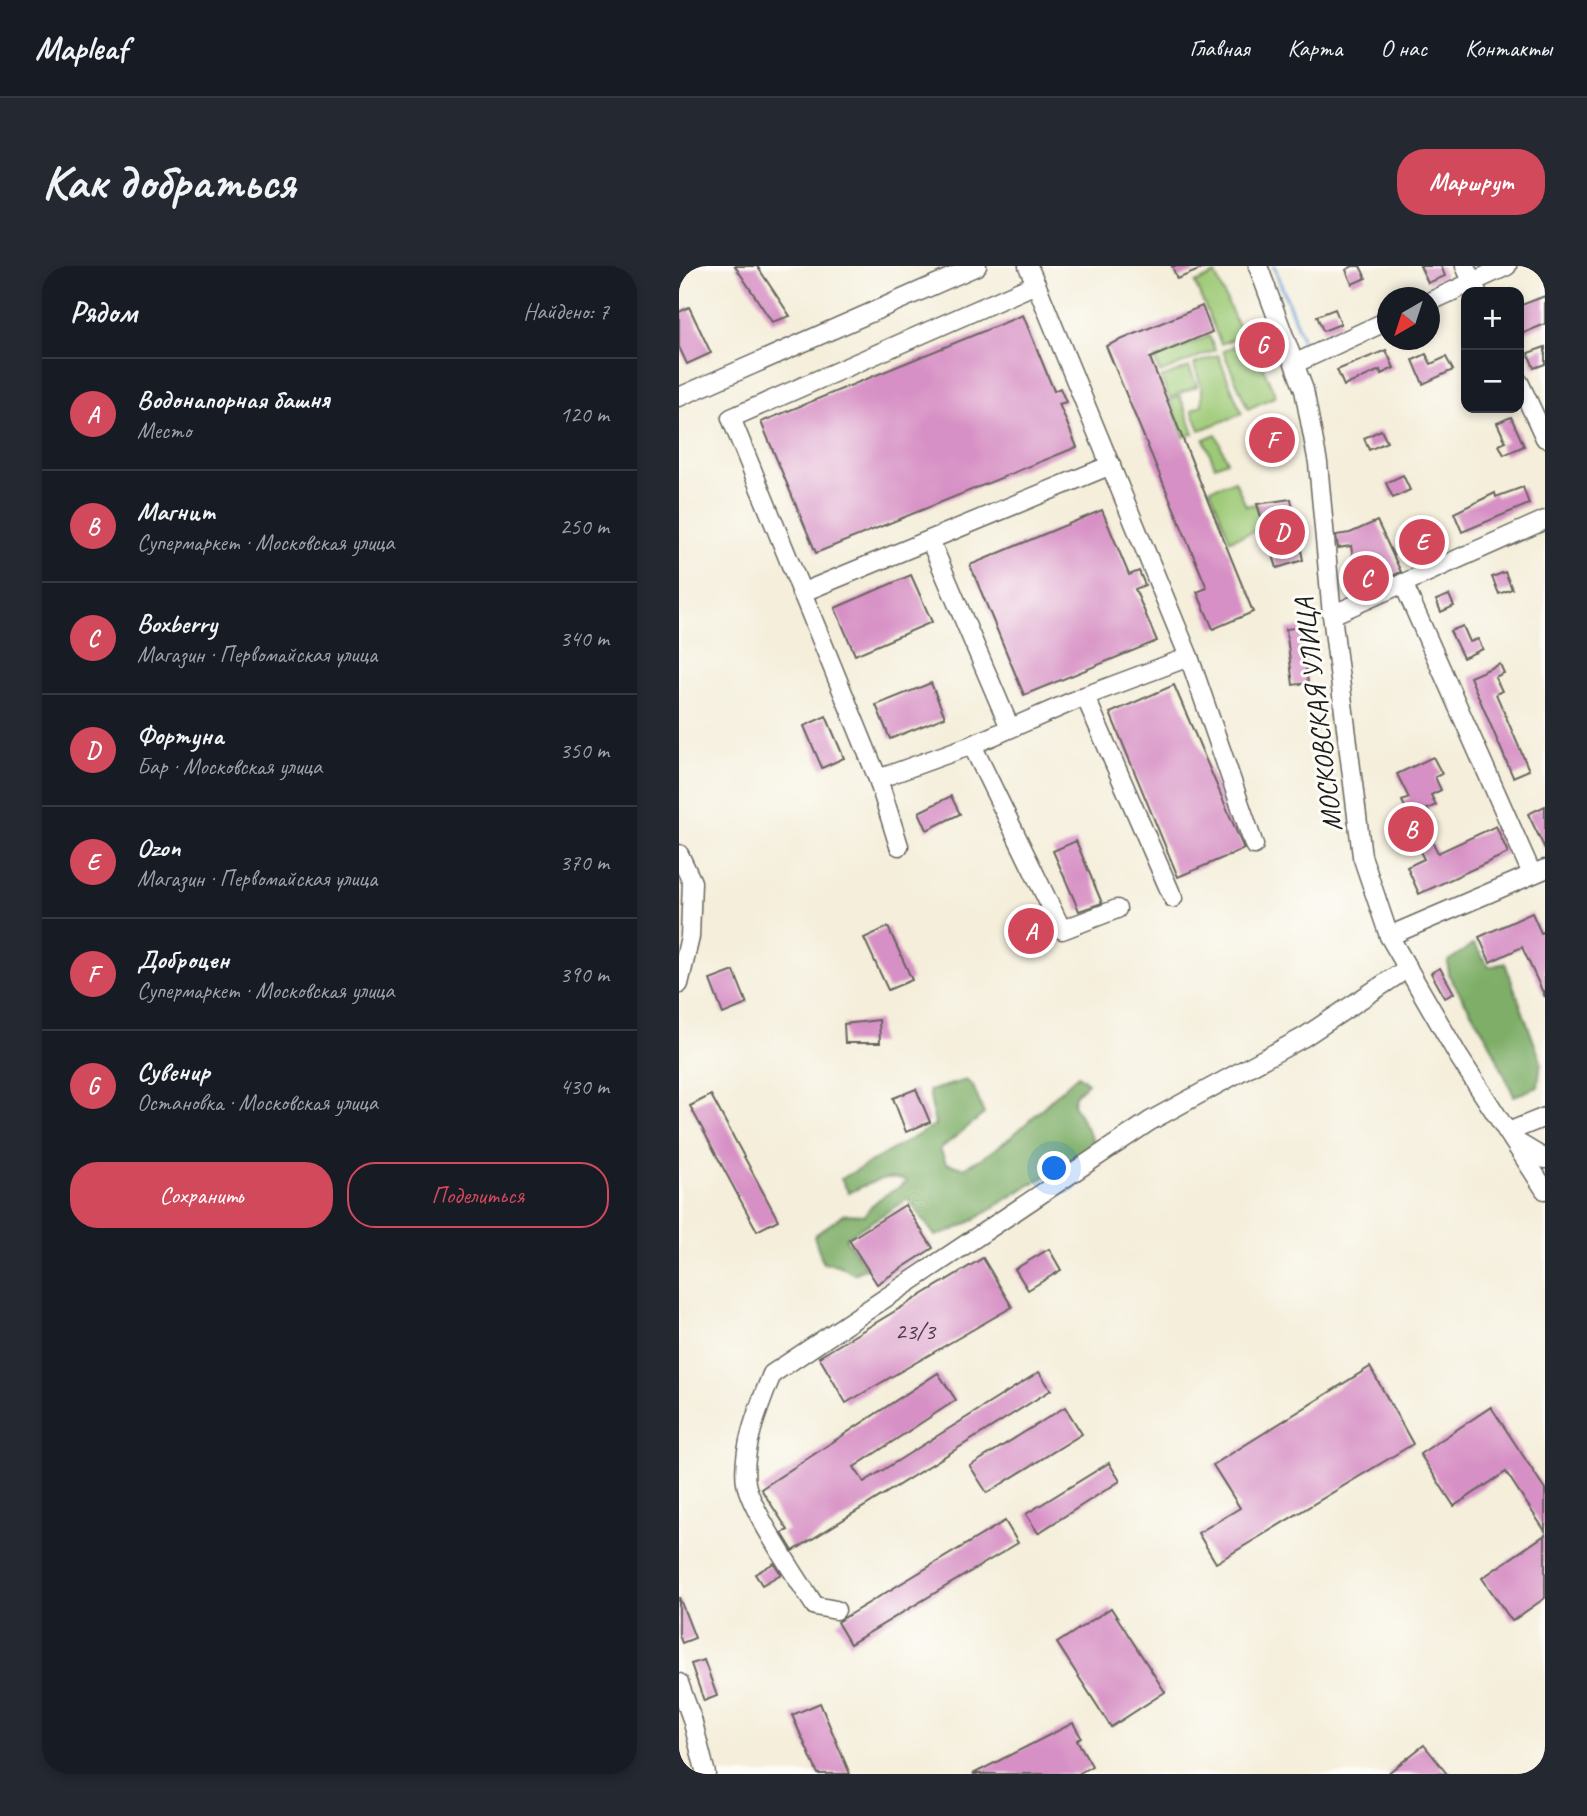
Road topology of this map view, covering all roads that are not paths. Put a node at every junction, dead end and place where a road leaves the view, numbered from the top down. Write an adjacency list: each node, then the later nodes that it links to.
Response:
1 (977, 266): 11 (street)
2 (1028, 266): 6 (street)
3 (1507, 266): 5 (street)
4 (1257, 270): 9 (street, МОСКОВСКАЯ УЛИЦА)
5 (1471, 280): 7 (street)
6 (1036, 284): 13 (street); 17 (street)
7 (1440, 297)
8 (1377, 326): 9 (street)
9 (1296, 363): 18 (street, МОСКОВСКАЯ УЛИЦА)
10 (1524, 393): 12 (street)
11 (679, 397)
12 (1545, 438)
13 (1111, 465): 15 (street); 19 (street)
14 (1545, 520): 16 (street)
15 (930, 540): 17 (street); 21 (street)
16 (1403, 583): 18 (street); 27 (street)
17 (801, 593): 23 (street)
18 (1332, 615): 30 (street, МОСКОВСКАЯ УЛИЦА)
19 (1189, 657): 20 (street); 24 (street)
20 (1085, 696): 21 (street); 28 (street)
21 (1010, 728): 22 (street)
22 (972, 745): 23 (street); 29 (street)
23 (879, 779): 25 (street)
24 (1254, 845)
25 (898, 846)
26 (679, 854): 32 (street)
27 (1538, 871): 30 (street)
28 (1173, 898)
29 (1117, 909)
30 (1389, 936): 31 (street, МОСКОВСКАЯ УЛИЦА)
31 (1408, 968): 34 (street, МОСКОВСКАЯ УЛИЦА); 37 (street)
32 (679, 985)
33 (1545, 1117): 34 (street)
34 (1510, 1136): 35 (street); 36 (street, МОСКОВСКАЯ УЛИЦА)
35 (1545, 1159)
36 (1545, 1189)
37 (836, 1610)
38 (679, 1683): 39 (street)
39 (706, 1774)

